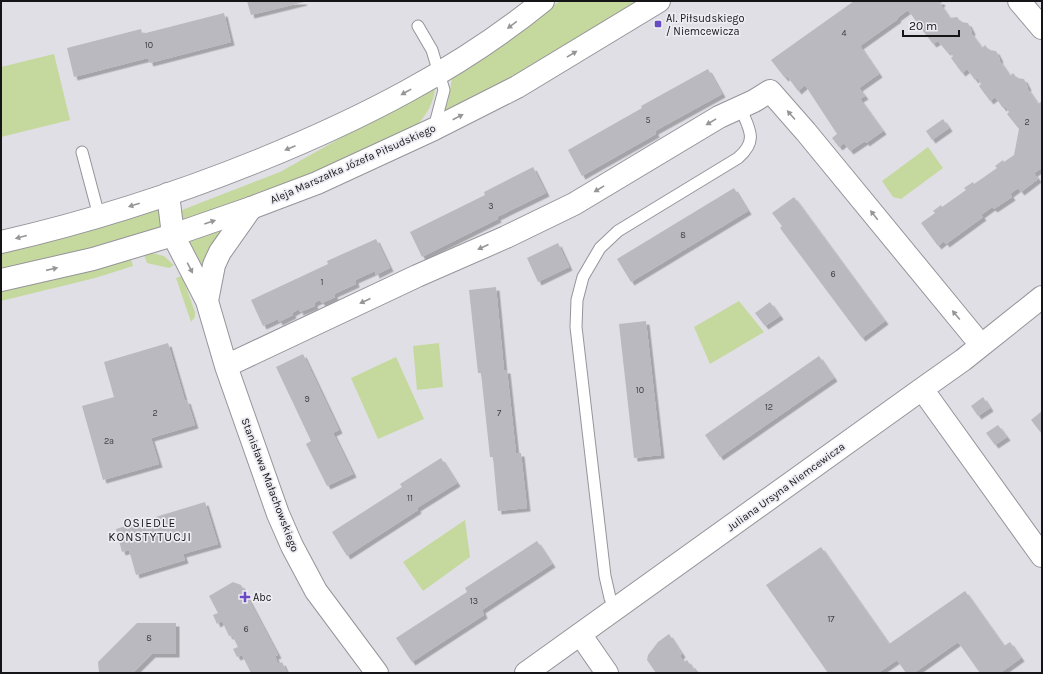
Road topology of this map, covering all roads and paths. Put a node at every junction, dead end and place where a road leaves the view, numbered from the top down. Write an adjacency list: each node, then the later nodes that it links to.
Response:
1 (543, 1): 6 (street, one-way to 6)
2 (659, 1): 8 (street, Aleja Marszałka Józefa Piłsudskiego, one-way to 2)
3 (1019, 1): 5 (street)
4 (418, 26): 6 (lane)
5 (1042, 28)
6 (440, 73): 8 (lane); 10 (street, one-way to 10)
7 (740, 107): 18 (street, one-way to 7); 19 (street, one-way to 19); 22 (lane)
8 (434, 129): 11 (street, Aleja Marszałka Józefa Piłsudskiego)
9 (82, 152): 12 (lane)
10 (168, 194): 12 (street, one-way to 12); 13 (street, Stanisława Małachowskiego)
11 (251, 208): 13 (street, Aleja Marszałka Józefa Piłsudskiego, one-way to 11); 17 (street, Stanisława Małachowskiego)
12 (99, 216): 14 (street, one-way to 14)
13 (173, 235): 15 (street, Aleja Marszałka Józefa Piłsudskiego, one-way to 13); 17 (street, Stanisława Małachowskiego, one-way to 17)
14 (1, 242)
15 (1, 280)
16 (1042, 297): 18 (street, Juliana Ursyna Niemcewicza)
17 (207, 301): 19 (street, Stanisława Małachowskiego)
18 (981, 345): 20 (street, Juliana Ursyna Niemcewicza)
19 (226, 366): 24 (street, Stanisława Małachowskiego)
20 (922, 389): 21 (street); 22 (street, Juliana Ursyna Niemcewicza)
21 (1042, 556)
22 (615, 609): 23 (street, Juliana Ursyna Niemcewicza)
23 (580, 634): 25 (street, Juliana Ursyna Niemcewicza); 26 (street)
24 (377, 673)
25 (526, 673)
26 (607, 673)

